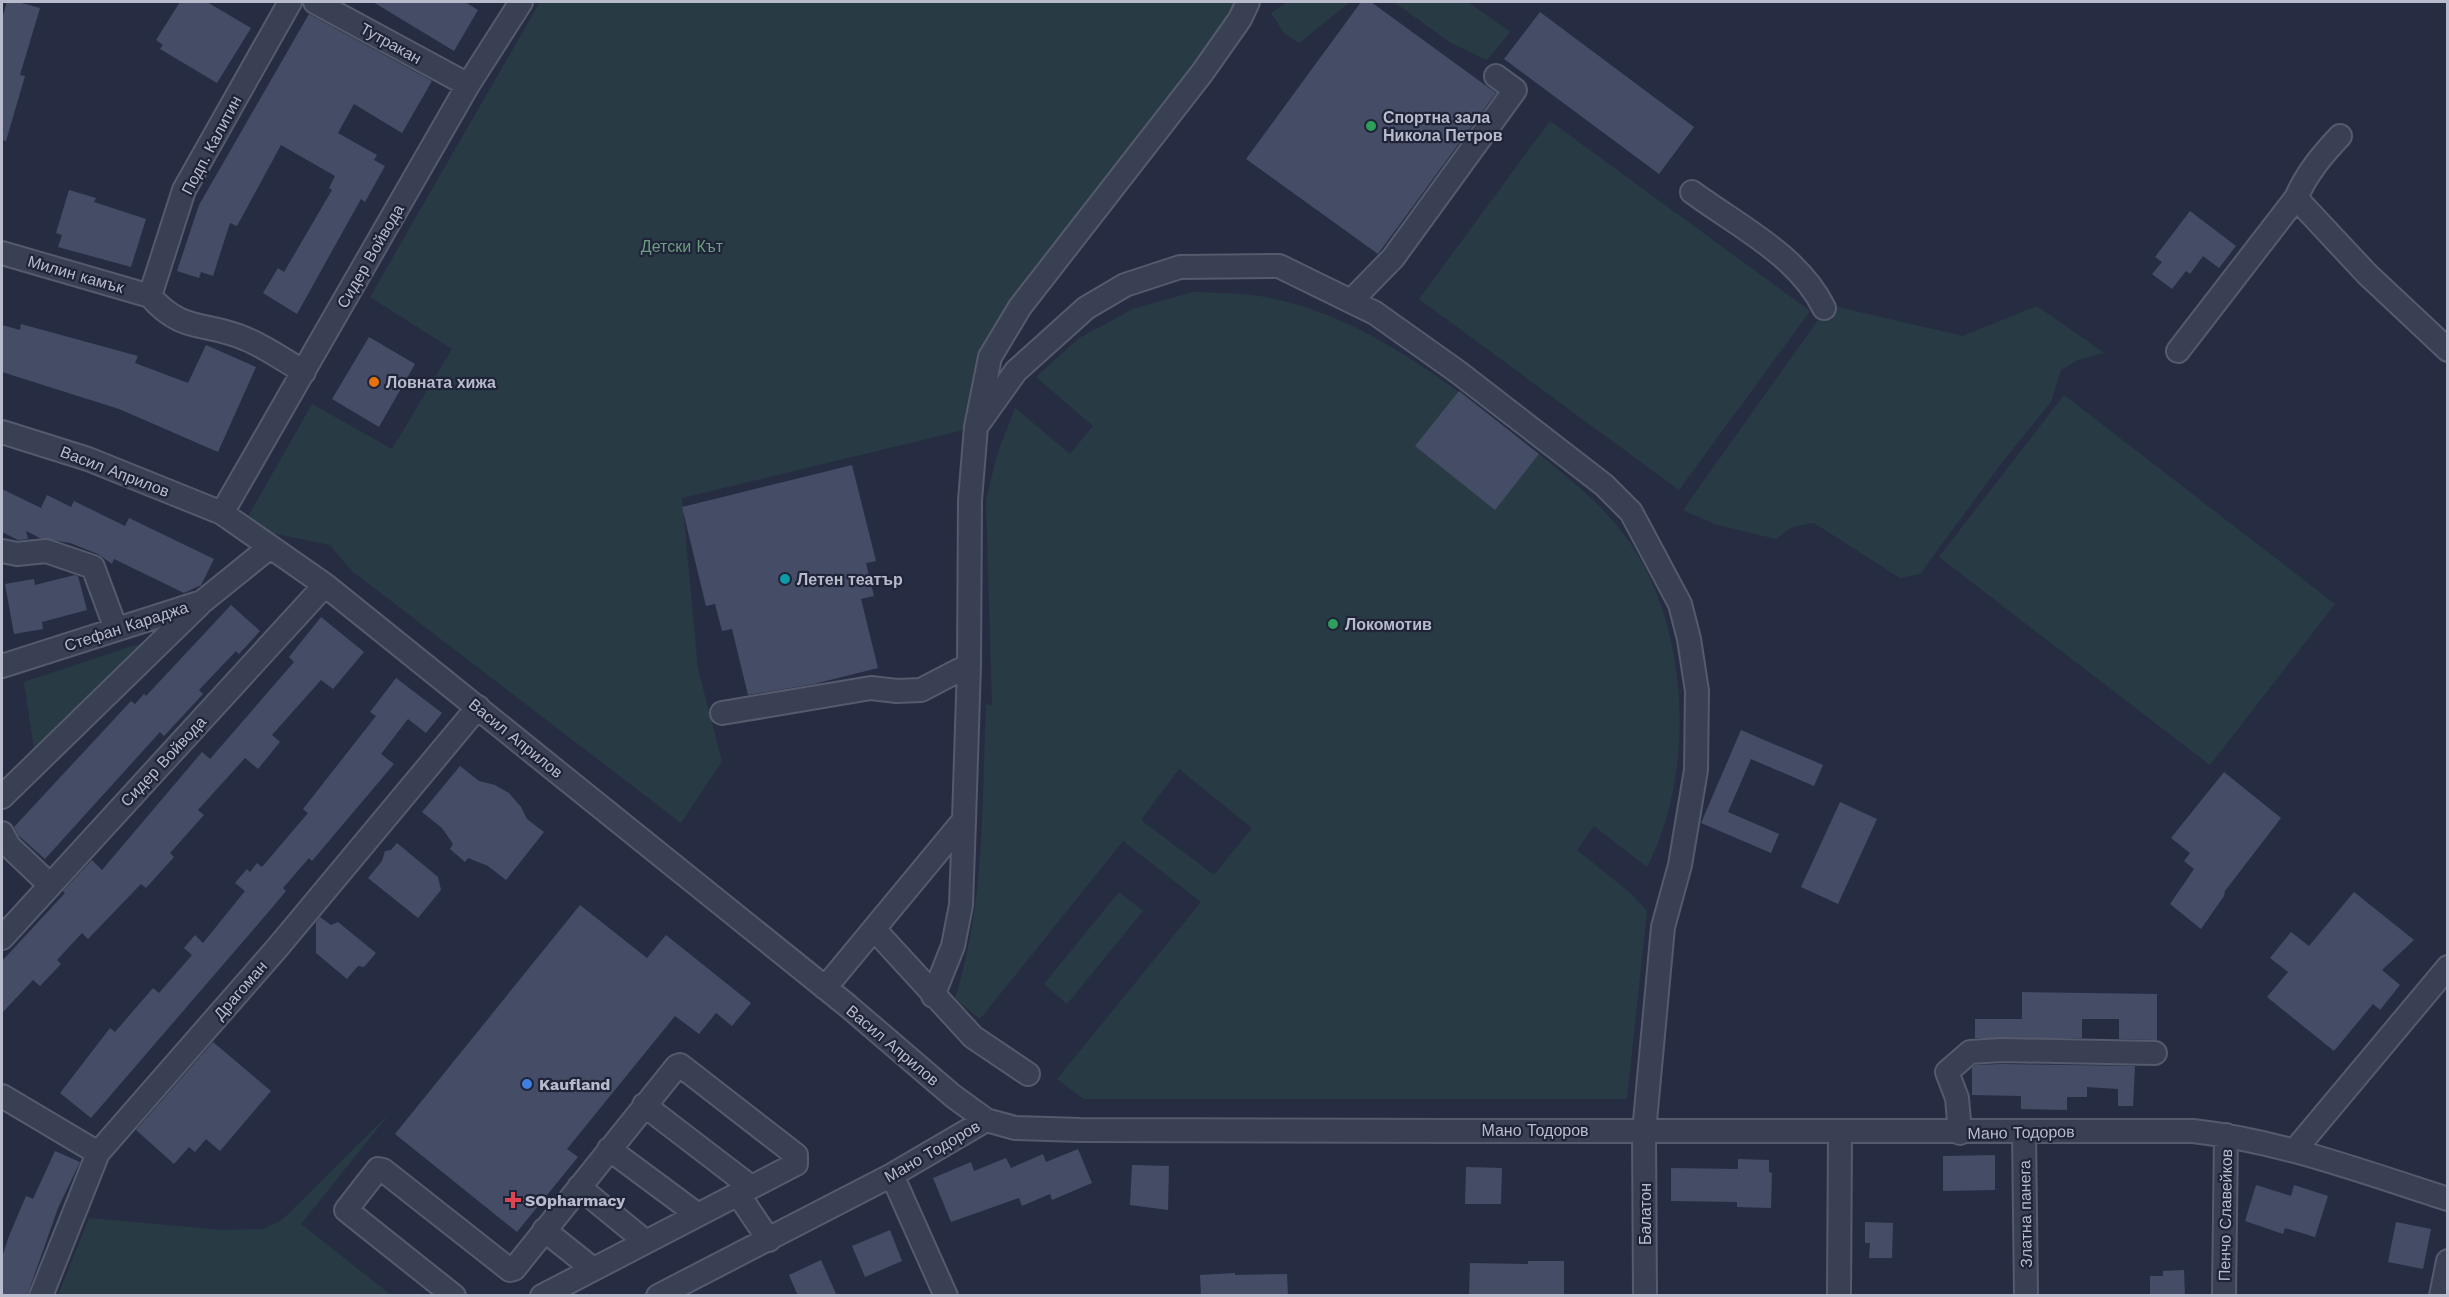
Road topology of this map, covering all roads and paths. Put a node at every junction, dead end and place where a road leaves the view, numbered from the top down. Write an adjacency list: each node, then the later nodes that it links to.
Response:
1 (290, 2): 11 (street, Подп. Калитин)
2 (315, 2): 6 (street, Тутракан)
3 (521, 2): 6 (street, Сидер Войвода)
4 (1248, 2): 17 (street)
5 (1496, 76): 12 (street)
6 (468, 85): 16 (street, Сидер Войвода)
7 (2340, 136): 9 (street)
8 (1692, 192): 13 (street)
9 (2296, 198): 14 (street); 15 (street)
10 (2, 253): 11 (street, Милин камък)
11 (150, 296): 16 (street)
12 (1352, 300): 17 (street, Балатон); 43 (street, Балатон)
13 (1824, 308)
14 (2448, 350)
15 (2178, 351)
16 (304, 372): 19 (street, Сидер Войвода)
17 (976, 427): 25 (street)
18 (2, 432): 19 (street, Васил Априлов)
19 (222, 513): 20 (street, Васил Априлов)
20 (270, 547): 22 (street, Васил Априлов); 23 (street, Стефан Караджа)
21 (2, 551): 24 (street)
22 (325, 585): 27 (street, Васил Априлов); 32 (street, Сидер Войвода)
23 (202, 602): 24 (street, Стефан Караджа); 29 (street)
24 (116, 629): 26 (street, Стефан Караджа)
25 (969, 665): 28 (street); 30 (street)
26 (2, 666)
27 (478, 707): 36 (street, Васил Априлов); 50 (street, Драгоман)
28 (722, 713)
29 (2, 797)
30 (964, 820): 33 (street); 37 (street)
31 (2, 833): 32 (street)
32 (50, 885): 34 (street, Сидер Войвода)
33 (874, 929): 36 (street); 37 (street)
34 (2, 938)
35 (2448, 967): 49 (street)
36 (825, 988): 42 (street, Васил Априлов)
37 (933, 996): 39 (street)
38 (2155, 1053): 45 (street)
39 (1028, 1074)
40 (2, 1096): 50 (street)
41 (644, 1105): 48 (street); 53 (street); 53 (street)
42 (987, 1120): 43 (street, Мано Тодоров); 51 (street, Мано Тодоров)
43 (1644, 1132): 46 (street, Мано Тодоров); 67 (street, Балатон)
44 (2024, 1132): 45 (street, Мано Тодоров); 47 (street, Мано Тодоров); 69 (street, Златна панега)
45 (1960, 1133): 46 (street, Мано Тодоров)
46 (1840, 1134): 68 (street)
47 (2226, 1135): 49 (street, Мано Тодоров); 70 (street, Пенчо Славейков)
48 (609, 1149): 52 (street); 55 (street)
49 (2295, 1150): 54 (street, Мано Тодоров)
50 (98, 1153): 62 (street, Драгоман)
51 (891, 1175): 57 (street, Мано Тодоров); 66 (street)
52 (579, 1187): 56 (street); 58 (street)
53 (745, 1191): 55 (street); 57 (street)
54 (2444, 1194)
55 (698, 1215): 58 (street)
56 (544, 1230): 60 (street); 63 (street)
57 (769, 1240): 61 (street, Мано Тодоров)
58 (646, 1242): 60 (street)
59 (2448, 1261): 71 (street)
60 (593, 1269): 64 (street)
61 (692, 1288): 65 (street, Мано Тодоров)
62 (41, 1296)
63 (454, 1296)
64 (542, 1296)
65 (658, 1296)
66 (946, 1296)
67 (1645, 1296)
68 (1839, 1296)
69 (2026, 1296)
70 (2224, 1296)
71 (2440, 1296)

